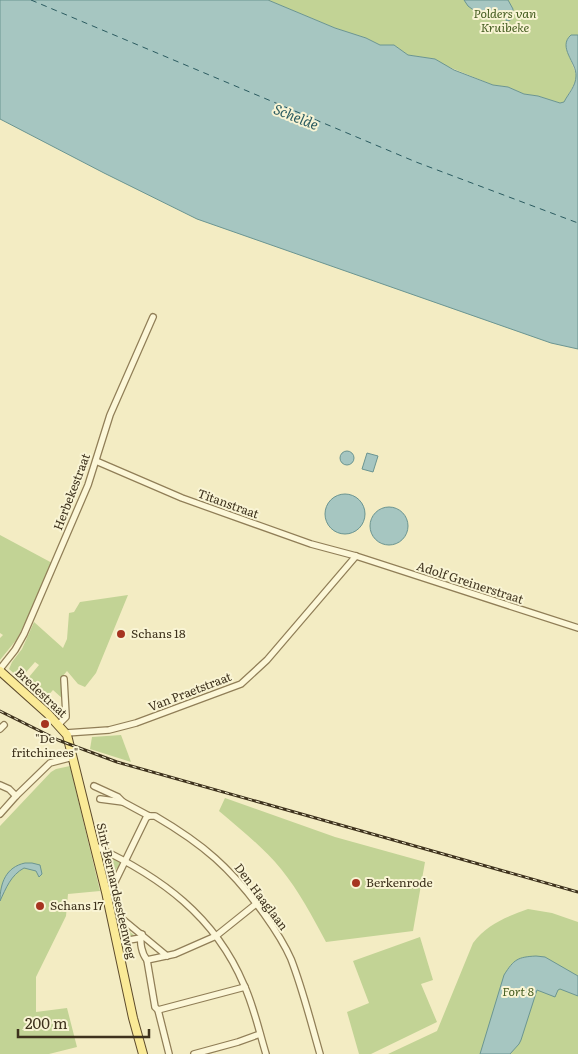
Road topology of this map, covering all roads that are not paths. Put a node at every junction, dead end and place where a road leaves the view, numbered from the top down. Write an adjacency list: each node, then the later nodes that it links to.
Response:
1 (153, 317): 2 (street, Herbekestraat)
2 (96, 461): 3 (street, Titanstraat); 5 (street, Herbekestraat)
3 (356, 556): 4 (street, Adolf Greinerstraat); 8 (street, Van Praetstraat)
4 (578, 628)
5 (0, 670): 7 (main road, Bredestraat)
6 (64, 679): 7 (street)
7 (58, 724): 8 (main road, Bredestraat)
8 (66, 733): 9 (main road, Sint-Bernardsesteenweg)
9 (73, 757): 12 (street); 17 (main road, Sint-Bernardsesteenweg)
10 (0, 785): 12 (street)
11 (94, 786): 14 (street, Den Haaglaan)
12 (16, 796): 15 (street)
13 (100, 799): 14 (street, Den Haaglaan)
14 (123, 802): 16 (street, Den Haaglaan)
15 (0, 814)
16 (149, 816): 18 (street); 20 (street, Den Haaglaan)
17 (95, 846): 18 (street); 30 (main road, Sint-Bernardsesteenweg)
18 (125, 860): 19 (street); 23 (street)
19 (112, 890)
20 (256, 904): 23 (street); 34 (street, Den Haaglaan)
21 (120, 917): 22 (street)
22 (141, 936): 24 (street); 25 (street); 26 (street)
23 (216, 936): 25 (street); 27 (street)
24 (124, 941)
25 (167, 956): 26 (street)
26 (147, 960): 28 (street)
27 (245, 986): 28 (street); 29 (street)
28 (158, 1010): 31 (street)
29 (260, 1034): 32 (street); 33 (street)
30 (143, 1054)
31 (169, 1054)
32 (194, 1054)
33 (266, 1054)
34 (320, 1054)

